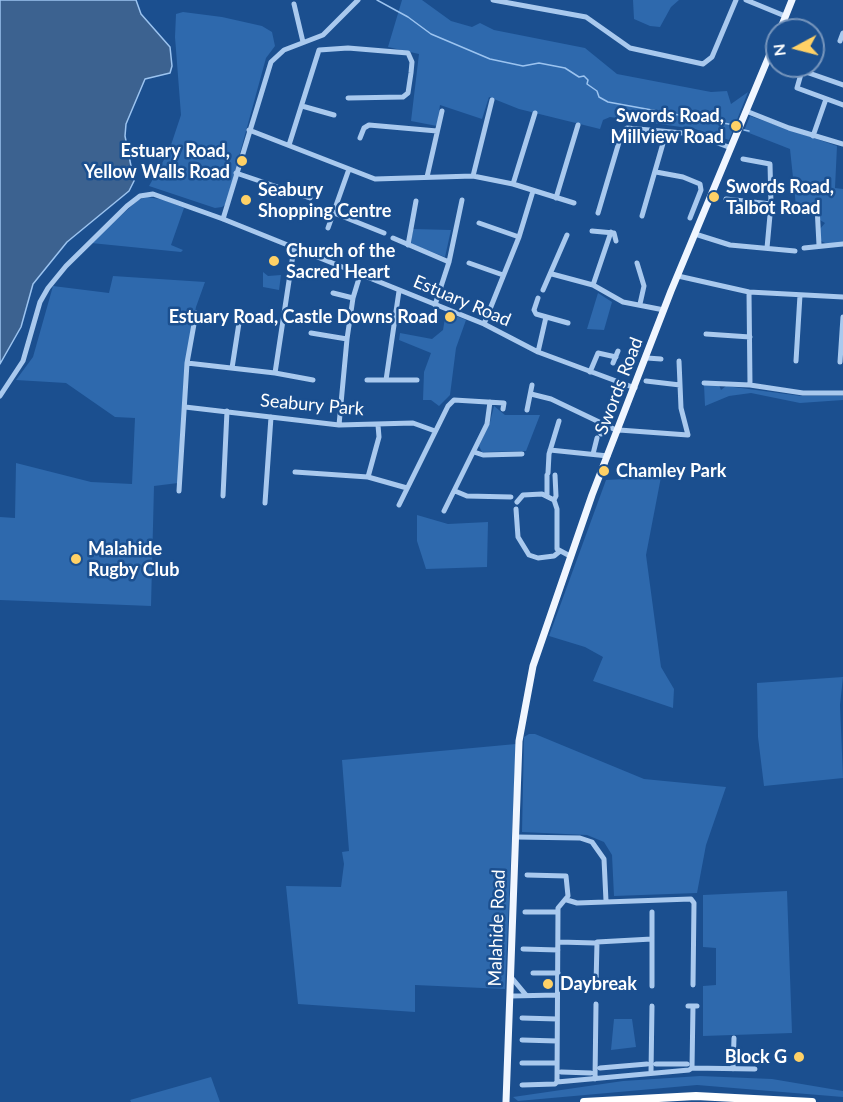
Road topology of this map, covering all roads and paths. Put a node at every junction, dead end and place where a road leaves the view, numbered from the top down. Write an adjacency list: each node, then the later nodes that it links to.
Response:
1 (358, 0): 11 (street)
2 (493, 0): 6 (street)
3 (736, 0): 6 (street)
4 (746, 0): 8 (street)
5 (792, 0): 8 (main road)
6 (512, 1)
7 (294, 4): 11 (street)
8 (785, 16)
9 (843, 33): 10 (street)
10 (840, 41)
11 (303, 42): 25 (street)
12 (765, 66): 20 (main road, Swords Road)
13 (843, 85): 15 (street)
14 (348, 98): 17 (street)
15 (826, 99): 18 (street); 24 (street)
16 (492, 100): 36 (street)
17 (302, 105): 22 (street); 30 (street)
18 (843, 105)
19 (442, 111): 26 (street)
20 (746, 111): 24 (street); 31 (main road, Swords Road)
21 (535, 113): 38 (street)
22 (334, 115)
23 (578, 125): 41 (street)
24 (816, 129): 29 (street)
25 (249, 130): 30 (street); 35 (street)
26 (437, 131): 28 (street); 37 (street)
27 (666, 132): 31 (street); 34 (street); 49 (street)
28 (360, 138)
29 (843, 144)
30 (289, 146): 33 (street)
31 (731, 148): 58 (main road, Swords Road)
32 (743, 159): 46 (street)
33 (349, 169): 37 (street); 48 (street)
34 (656, 172): 50 (street); 51 (street)
35 (236, 174): 40 (street); 52 (street)
36 (473, 176): 37 (street); 38 (street)
37 (427, 177)
38 (513, 184): 39 (street)
39 (533, 191): 41 (street); 60 (street)
40 (310, 198)
41 (556, 198): 45 (street)
42 (726, 199): 46 (street)
43 (462, 200): 70 (street)
44 (416, 201): 63 (street)
45 (574, 203)
46 (771, 204): 67 (street)
47 (817, 206): 65 (street)
48 (334, 213): 54 (street); 57 (street)
49 (598, 213)
50 (642, 216)
51 (690, 218)
52 (223, 219): 66 (street, Estuary Road); 122 (street, Estuary Road)
53 (479, 224): 60 (street)
54 (328, 228)
55 (592, 231): 56 (street)
56 (611, 232): 62 (street); 77 (street)
57 (384, 233)
58 (695, 234): 67 (street); 76 (main road, Swords Road)
59 (567, 235): 73 (street)
60 (519, 237): 75 (street)
61 (393, 238): 63 (street)
62 (616, 241)
63 (408, 244): 70 (street)
64 (843, 244): 65 (street)
65 (819, 245): 68 (street)
66 (294, 248): 74 (street, Estuary Road); 109 (street)
67 (767, 248): 69 (street)
68 (804, 248)
69 (795, 251)
70 (449, 262): 87 (street)
71 (469, 263): 75 (street)
72 (637, 263): 86 (street)
73 (552, 274): 77 (street); 78 (street)
74 (360, 275): 79 (street, Estuary Road); 84 (street)
75 (503, 275): 94 (street)
76 (678, 276): 80 (street); 88 (main road, Swords Road)
77 (593, 285): 86 (street)
78 (543, 290)
79 (399, 291): 87 (street, Estuary Road); 112 (street)
80 (749, 292): 82 (street); 97 (street)
81 (333, 293): 84 (street)
82 (800, 295): 83 (street); 104 (street)
83 (843, 297)
84 (353, 298): 98 (street)
85 (538, 298): 90 (street)
86 (640, 304): 88 (street)
87 (435, 305): 94 (street, Estuary Road)
88 (664, 310): 101 (main road, Swords Road)
89 (196, 313): 106 (street)
90 (546, 317): 93 (street); 99 (street)
91 (843, 317): 105 (street)
92 (239, 323): 107 (street)
93 (568, 323)
94 (484, 324): 99 (street, Estuary Road)
95 (311, 333): 98 (street)
96 (706, 334): 97 (street)
97 (750, 337): 118 (street)
98 (347, 339): 130 (street)
99 (538, 352): 108 (street, Estuary Road)
100 (616, 357): 108 (street)
101 (646, 358): 102 (street); 119 (main road, Swords Road)
102 (661, 360)
103 (679, 360): 117 (street)
104 (796, 361)
105 (840, 362)
106 (187, 363): 107 (street); 124 (street)
107 (232, 368): 109 (street)
108 (590, 372): 119 (street, Estuary Road)
109 (275, 373): 110 (street)
110 (313, 380)
111 (367, 380): 112 (street)
112 (386, 380): 113 (street)
113 (417, 380)
114 (646, 381): 117 (street)
115 (704, 383): 118 (street)
116 (532, 385): 121 (street)
117 (680, 385): 133 (street)
118 (750, 385): 120 (street)
119 (635, 388): 133 (main road, Swords Road)
120 (843, 393)
121 (531, 394): 126 (street); 132 (street)
122 (0, 396)
123 (490, 402): 125 (street); 134 (street); 136 (street)
124 (185, 406): 127 (street, Seabury Park); 144 (street)
125 (503, 409)
126 (527, 410)
127 (227, 411): 128 (street, Seabury Park); 147 (street)
128 (271, 417): 130 (street, Seabury Park); 150 (street)
129 (559, 421): 135 (street)
130 (339, 425): 131 (street, Seabury Park)
131 (378, 425): 134 (street, Seabury Park); 142 (street)
132 (605, 425): 133 (street); 138 (street)
133 (619, 430): 139 (main road, Swords Road)
134 (435, 431): 143 (street)
135 (550, 450): 138 (street); 146 (street)
136 (474, 452): 137 (street); 145 (street)
137 (522, 454)
138 (593, 454): 139 (street)
139 (608, 456): 154 (main road, Swords Road)
140 (295, 472): 142 (street)
141 (555, 475): 149 (street)
142 (368, 477): 143 (street)
143 (407, 488): 151 (street)
144 (179, 491)
145 (455, 491): 148 (street); 152 (street)
146 (547, 495): 149 (street); 153 (street)
147 (223, 496)
148 (511, 497)
149 (554, 500): 153 (street)
150 (265, 503)
151 (399, 504)
152 (444, 511)
153 (559, 552): 154 (street)
154 (570, 556): 155 (main road, Swords Road)
155 (518, 755): 156 (main road, Malahide Road)
156 (516, 837): 159 (street); 170 (main road, Malahide Road)
157 (527, 875): 158 (street)
158 (567, 900): 159 (street); 161 (street)
159 (606, 901): 172 (street)
160 (525, 912): 161 (street)
161 (558, 912): 164 (street)
162 (652, 912): 163 (street)
163 (652, 939): 165 (street); 173 (street)
164 (559, 942): 165 (street); 167 (street)
165 (596, 944): 171 (street)
166 (523, 949): 167 (street)
167 (558, 950): 169 (street)
168 (533, 973): 169 (street)
169 (558, 973): 175 (street)
170 (511, 977): 174 (street); 176 (main road, Malahide Road)
171 (597, 985)
172 (694, 985)
173 (652, 986)
174 (526, 995): 175 (street); 176 (street)
175 (557, 995): 181 (street)
176 (510, 996): 204 (main road, Malahide Road)
177 (596, 1004): 200 (street)
178 (652, 1006): 197 (street)
179 (693, 1006): 191 (street)
180 (522, 1018): 181 (street)
181 (557, 1019): 184 (street)
182 (734, 1038): 193 (street)
183 (522, 1040): 184 (street)
184 (557, 1041): 186 (street)
185 (522, 1063): 186 (street)
186 (557, 1063): 202 (street)
187 (647, 1064): 190 (street)
188 (656, 1064): 189 (street)
189 (673, 1064): 191 (street); 195 (street)
190 (624, 1066): 192 (street); 199 (street)
191 (689, 1066): 193 (street); 195 (street)
192 (600, 1068)
193 (733, 1069): 194 (street)
194 (756, 1069)
195 (673, 1071): 197 (street)
196 (561, 1072): 198 (street)
197 (651, 1072): 199 (street)
198 (575, 1073): 200 (street); 201 (street)
199 (625, 1074): 200 (street)
200 (594, 1075): 201 (street)
201 (575, 1081): 202 (street)
202 (557, 1082): 203 (street)
203 (522, 1085)
204 (506, 1102)
205 (584, 1102): 206 (highway)
206 (812, 1102)

